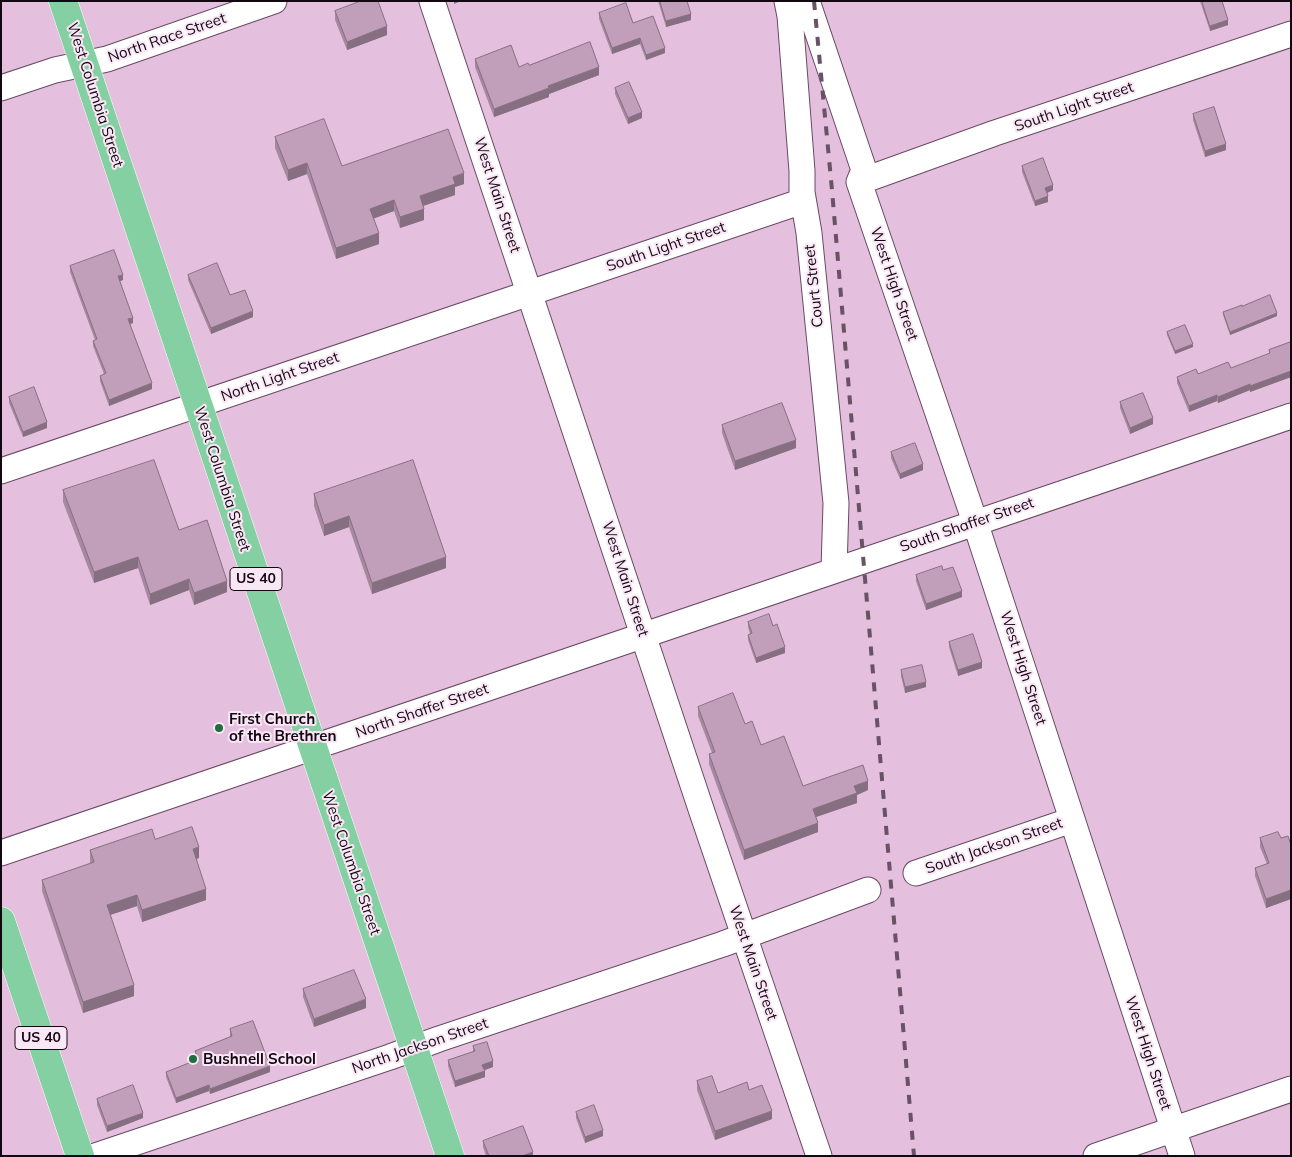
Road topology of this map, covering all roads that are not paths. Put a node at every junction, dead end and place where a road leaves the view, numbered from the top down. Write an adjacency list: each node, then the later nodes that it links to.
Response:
1 (63, 1): 7 (main road, West Columbia Street / US 40)
2 (274, 1): 7 (street, North Race Street)
3 (432, 1): 11 (street, West Main Street)
4 (789, 1): 9 (street, West High Street); 10 (street, Court Street)
5 (807, 1): 9 (street, West High Street)
6 (1291, 34): 9 (street, South Light Street)
7 (84, 64): 8 (street, North Race Street); 12 (main road, West Columbia Street / US 40)
8 (1, 88)
9 (859, 182): 15 (street, West High Street)
10 (804, 201): 11 (street, South Light Street); 16 (street, Court Street)
11 (529, 293): 12 (street, North Light Street); 17 (street, West Main Street)
12 (198, 405): 14 (street, North Light Street); 18 (main road, West Columbia Street / US 40)
13 (1291, 416): 15 (street, South Shaffer Street)
14 (1, 471)
15 (975, 522): 16 (street, South Shaffer Street); 19 (street, West High Street)
16 (834, 570): 17 (street, South Shaffer Street)
17 (643, 635): 18 (street, North Shaffer Street); 24 (street, West Main Street)
18 (312, 748): 20 (street, North Shaffer Street); 25 (main road, West Columbia Street / US 40)
19 (1072, 820): 21 (street, South Jackson Street); 27 (street, West High Street)
20 (1, 853)
21 (916, 873)
22 (868, 890): 24 (street)
23 (1, 921): 28 (main road, US 40)
24 (744, 937): 25 (street, North Jackson Street); 31 (street, West Main Street)
25 (414, 1048): 29 (street, North Jackson Street); 30 (main road, West Columbia Street / US 40)
26 (1291, 1089): 27 (street)
27 (1173, 1129): 32 (street); 33 (street, West High Street)
28 (80, 1156)
29 (95, 1156)
30 (450, 1156)
31 (819, 1156)
32 (1096, 1156)
33 (1182, 1156)

